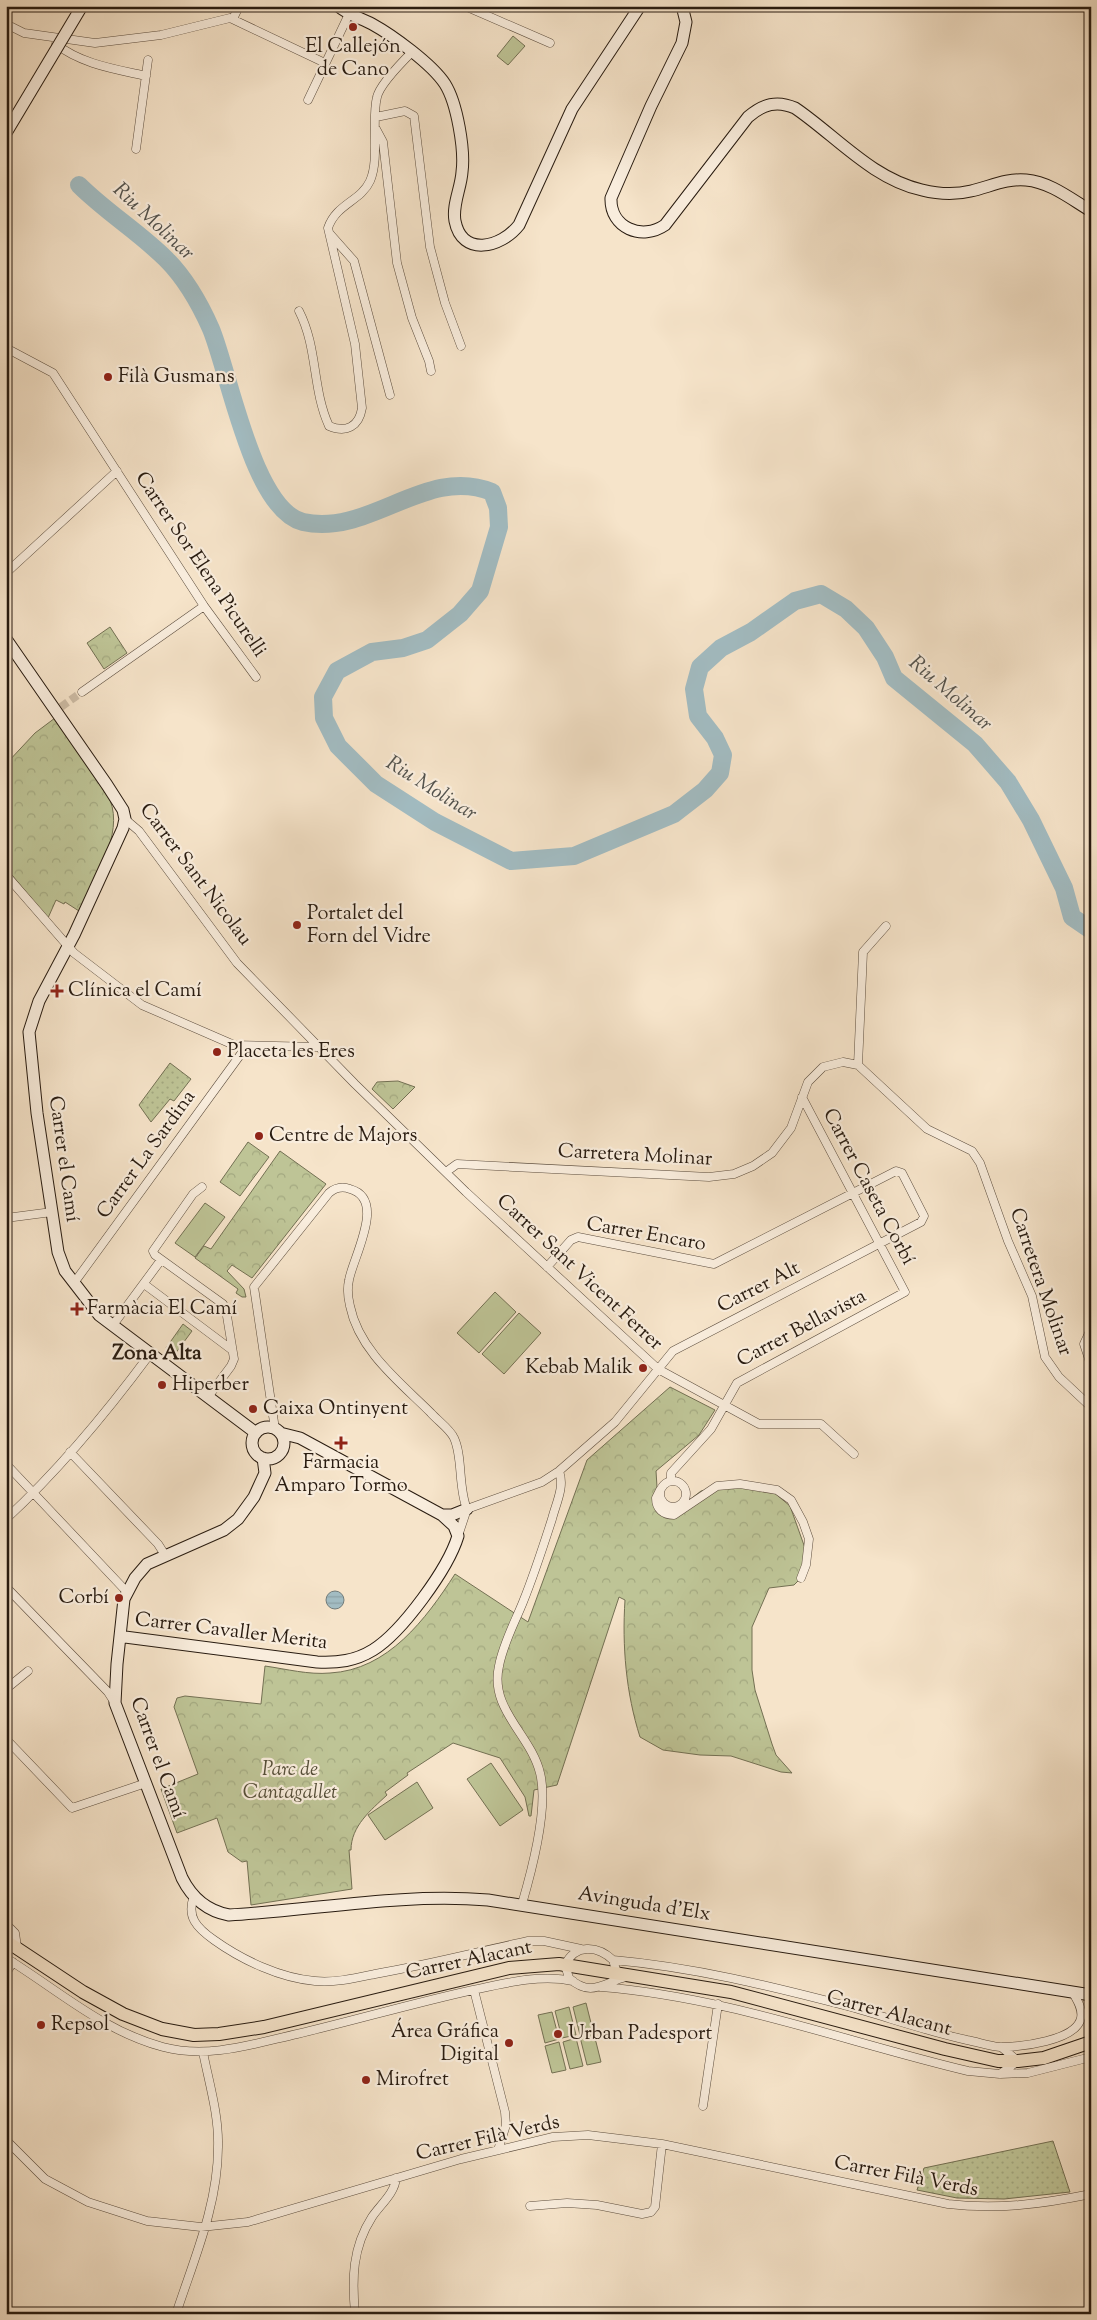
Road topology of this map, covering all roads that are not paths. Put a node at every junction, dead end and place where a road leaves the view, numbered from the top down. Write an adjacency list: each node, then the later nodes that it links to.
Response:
1 (82, 6): 19 (street, bridge)
2 (239, 6): 8 (street)
3 (338, 6): 7 (street)
4 (464, 6): 11 (street)
5 (640, 6): 12 (street)
6 (682, 6): 21 (street)
7 (351, 10): 12 (street); 14 (street)
8 (233, 19): 10 (street); 14 (street)
9 (6, 24): 10 (street)
10 (47, 37): 15 (street)
11 (550, 43)
12 (412, 52): 17 (street)
13 (148, 60): 15 (street)
14 (325, 63): 16 (street)
15 (146, 76): 20 (street)
16 (308, 100)
17 (376, 117): 18 (street); 24 (street)
18 (376, 129): 22 (street); 26 (street)
19 (6, 133)
20 (136, 149)
21 (1091, 211)
22 (329, 232): 23 (street); 27 (street)
23 (299, 311)
24 (461, 346)
25 (6, 348): 28 (street, Carrer Sor Elena Picurelli)
26 (431, 371)
27 (390, 395)
28 (117, 471): 29 (street); 30 (street, Carrer Sor Elena Picurelli)
29 (6, 573)
30 (204, 606): 32 (street, Carrer Sor Elena Picurelli); 33 (street)
31 (6, 639): 34 (street, Carrer Sant Nicolau)
32 (256, 677)
33 (82, 692)
34 (125, 820): 37 (street, Carrer el Camí); 39 (street, Carrer Sant Nicolau)
35 (6, 875): 37 (street)
36 (886, 926): 40 (street)
37 (68, 948): 38 (street); 45 (street, Carrer el Camí)
38 (246, 1047): 39 (street); 50 (street, Carrer La Sardina)
39 (318, 1047): 42 (street, Carrer Sant Vicent Ferrer)
40 (858, 1065): 41 (street, Carretera Molinar); 61 (street, Carretera Molinar)
41 (802, 1097): 42 (street, Carretera Molinar); 44 (street, Carrer Caseta Corbí)
42 (446, 1172): 49 (street, Carrer Sant Vicent Ferrer)
43 (202, 1187): 48 (street)
44 (853, 1193): 47 (street, Carrer Caseta Corbí); 47 (street, Carrer Alt); 49 (street, Carrer Encaro)
45 (52, 1212): 46 (street); 50 (street, Carrer el Camí)
46 (6, 1218)
47 (880, 1244): 52 (street, Carrer Caseta Corbí); 58 (street, Carrer Alt)
48 (161, 1260): 51 (street); 55 (street)
49 (547, 1266): 58 (street, Carrer Sant Vicent Ferrer)
50 (74, 1283): 53 (street, Carrer el Camí)
51 (144, 1284): 53 (street); 55 (street)
52 (905, 1292): 60 (street, Carrer Bellavista)
53 (113, 1325): 56 (street, Carrer el Camí)
54 (1091, 1329): 57 (street)
55 (232, 1350): 59 (street)
56 (150, 1354): 59 (street, Carrer el Camí); 64 (street)
57 (1091, 1365)
58 (658, 1368): 60 (street, Carrer Sant Vicent Ferrer); 68 (street, Carrer Alt)
59 (208, 1397): 63 (street, Carrer el Camí)
60 (724, 1406): 65 (street, Carrer Sant Vicent Ferrer); 69 (street, Carrer Bellavista)
61 (1091, 1406)
62 (278, 1431): 63 (street); 66 (street); 72 (street); 73 (street)
63 (256, 1433): 66 (street)
64 (70, 1452): 71 (street); 76 (street)
65 (854, 1454)
66 (263, 1458): 76 (street, Carrer el Camí)
67 (6, 1464): 71 (street)
68 (559, 1471): 72 (street, Carrer Alt); 87 (street)
69 (671, 1481): 70 (street); 70 (street)
70 (660, 1490): 77 (street)
71 (34, 1493): 74 (street); 79 (street)
72 (467, 1509): 73 (street); 75 (street, Carrer Cavaller Merita)
73 (442, 1515): 75 (street)
74 (6, 1519)
75 (458, 1536): 80 (street, Carrer Cavaller Merita)
76 (165, 1555): 79 (street, Carrer el Camí)
77 (801, 1578)
78 (6, 1587): 83 (street)
79 (127, 1592): 80 (street, Carrer el Camí)
80 (120, 1639): 83 (street, Carrer el Camí)
81 (28, 1671): 82 (street)
82 (6, 1689)
83 (115, 1703): 85 (street, Carrer el Camí)
84 (6, 1738): 85 (street)
85 (146, 1783): 86 (street, Carrer el Camí)
86 (194, 1896): 87 (street, Avinguda d'Elx); 90 (street)
87 (522, 1904): 99 (street, Avinguda d'Elx)
88 (6, 1924): 89 (street)
89 (11, 1944): 93 (main road, Carrer Alacant)
90 (581, 1949): 92 (street); 94 (street)
91 (9, 1960): 95 (street); 104 (street, Carrer Alacant)
92 (567, 1960): 93 (main road, Carrer Alacant); 94 (main road, Carrer Alacant); 96 (street)
93 (546, 1964): 96 (street)
94 (614, 1971): 97 (street); 103 (street, Carrer Alacant); 106 (main road, Carrer Alacant)
95 (6, 1973)
96 (571, 1980): 97 (street, Carrer Alacant); 98 (street, Carrer Alacant)
97 (601, 1987): 101 (street, Carrer Alacant)
98 (474, 1990): 104 (street, Carrer Alacant); 111 (street)
99 (1074, 1993): 100 (street, Avinguda d'Elx); 103 (street, Carrer Alacant)
100 (1091, 1995)
101 (718, 2004): 107 (street, Carrer Alacant); 108 (street)
102 (1091, 2042): 106 (main road, Carrer Alacant)
103 (1001, 2047): 106 (street, Carrer Alacant)
104 (203, 2052): 115 (street)
105 (1091, 2056): 107 (street, Carrer Alacant)
106 (1018, 2061): 107 (street, Carrer Alacant)
107 (1000, 2074)
108 (703, 2106)
109 (6, 2140): 115 (street, Carrer Filà Verds)
110 (662, 2144): 111 (street, Carrer Filà Verds); 113 (street, Carrer Filà Verds); 114 (street)
111 (498, 2150): 112 (street, Carrer Filà Verds)
112 (396, 2178): 115 (street, Carrer Filà Verds); 117 (street)
113 (1091, 2194)
114 (530, 2206)
115 (205, 2227): 116 (street)
116 (176, 2314)
117 (355, 2314)

